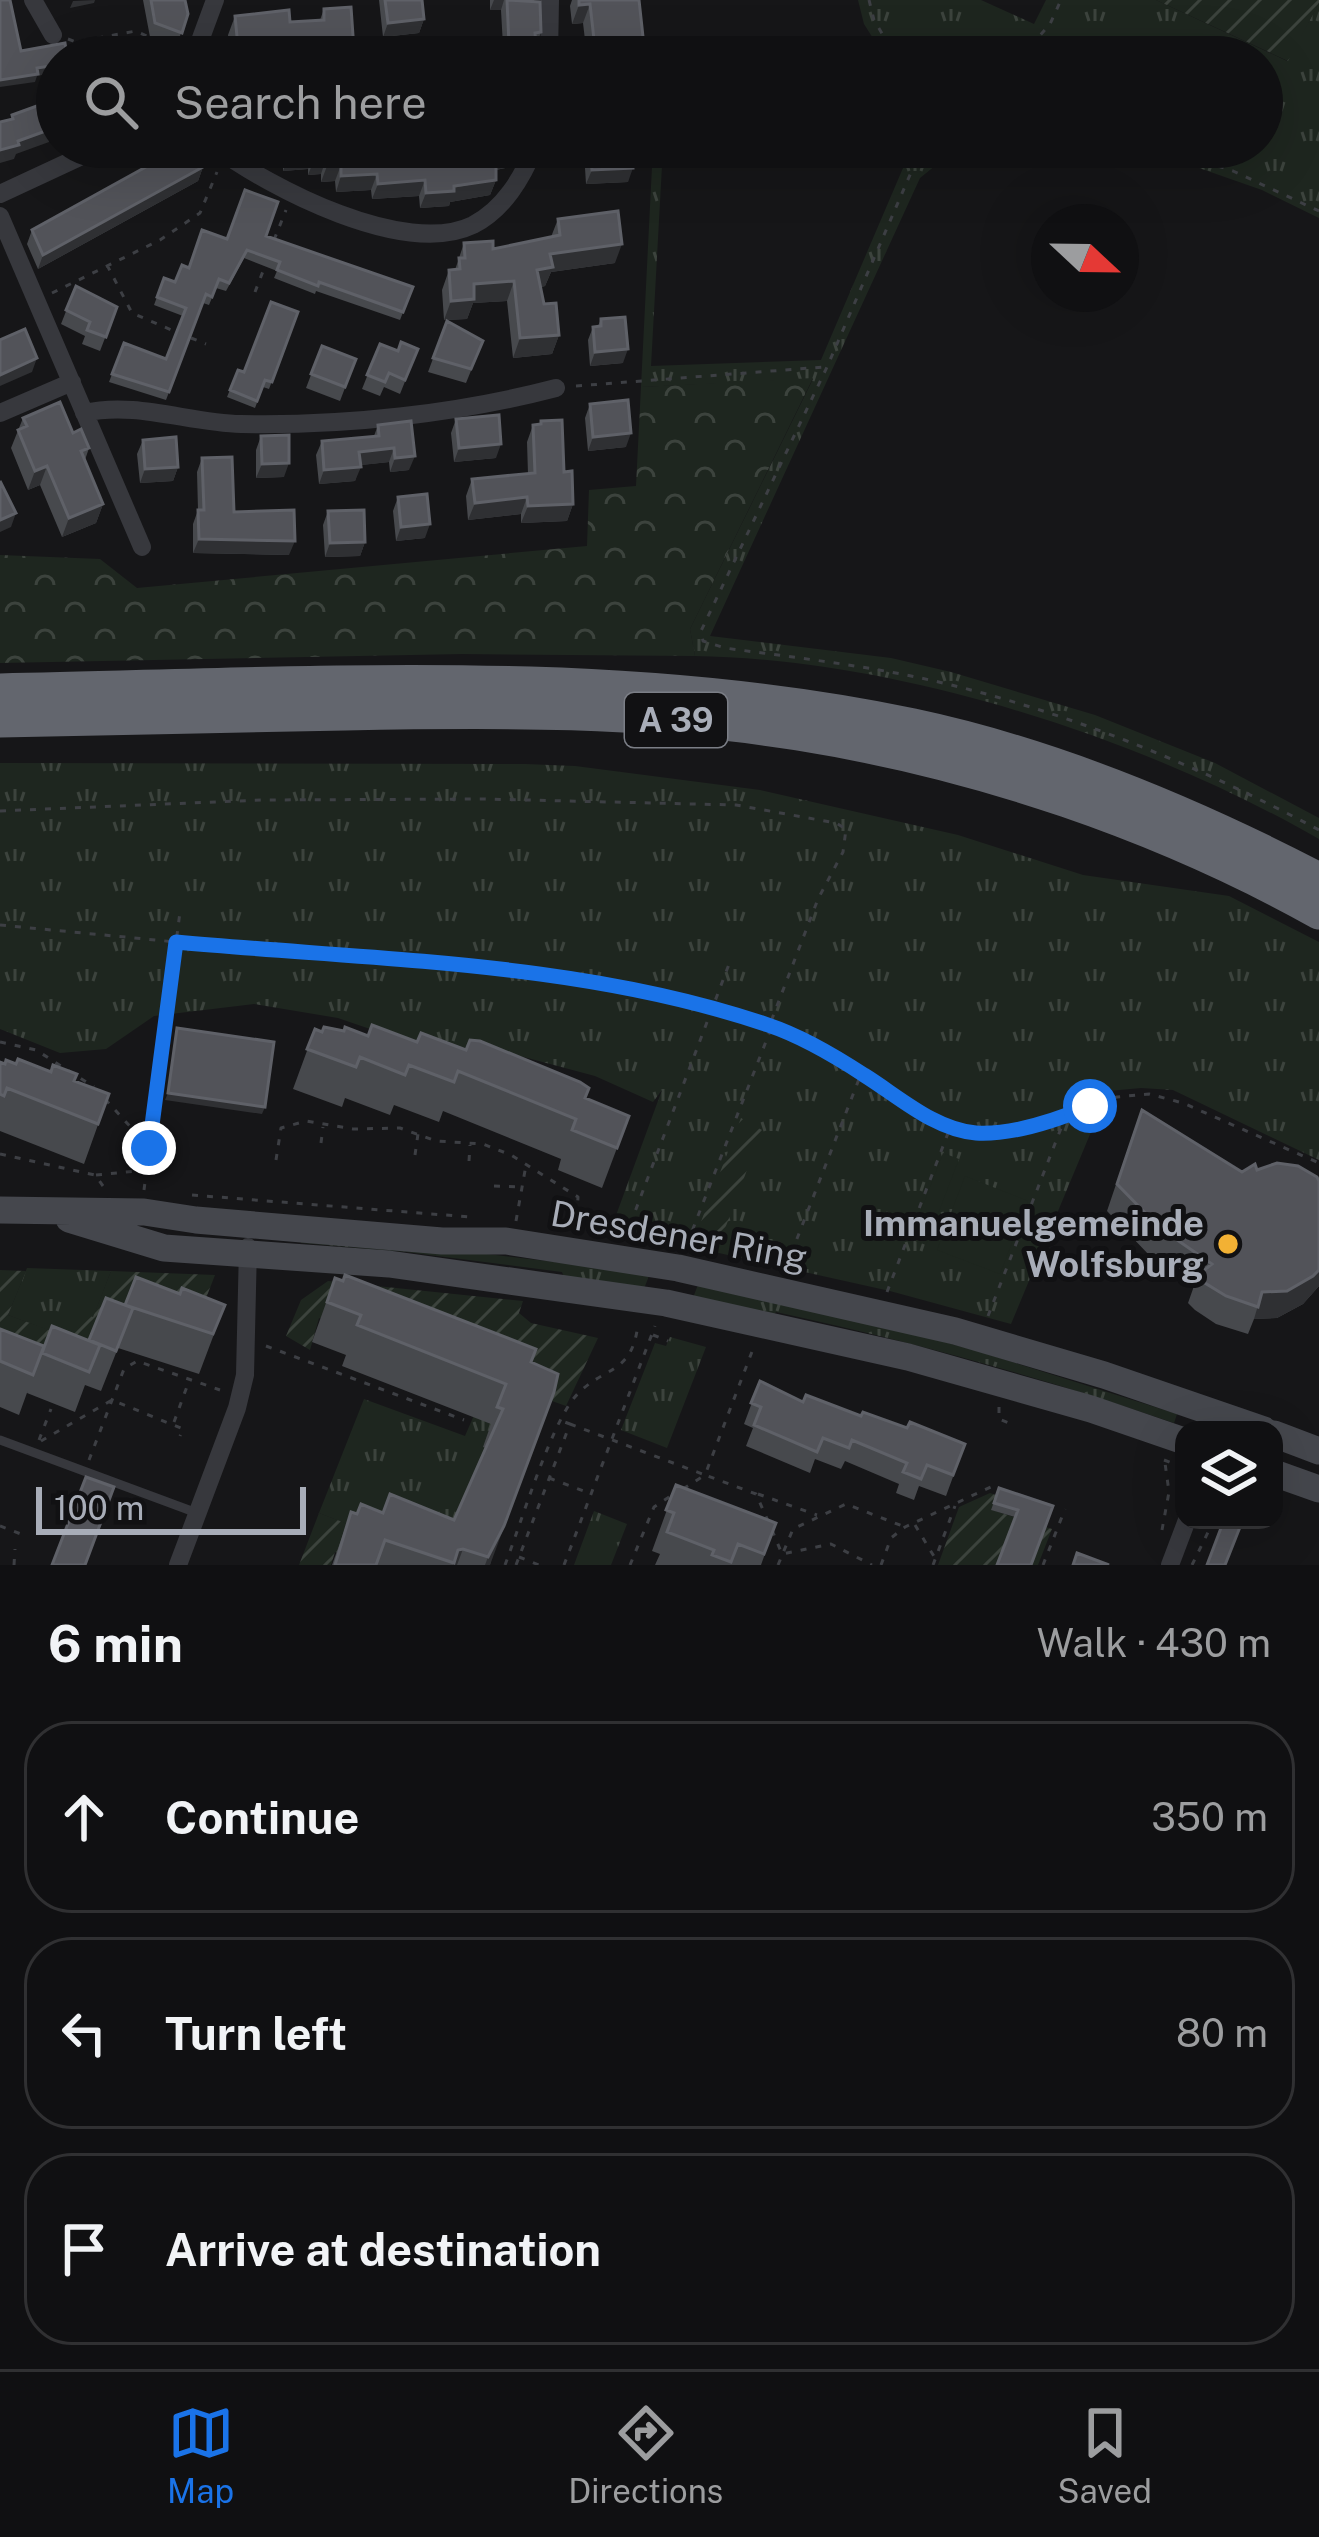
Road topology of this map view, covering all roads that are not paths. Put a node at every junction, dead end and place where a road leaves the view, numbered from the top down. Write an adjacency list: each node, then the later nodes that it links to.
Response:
1 (32, 0): 4 (street)
2 (215, 0): 5 (street)
3 (550, 0): 6 (street)
4 (52, 35)
5 (200, 36)
6 (549, 36)
7 (56, 168): 10 (street)
8 (252, 168): 9 (street)
9 (526, 168)
10 (0, 194)
11 (0, 216): 12 (street)
12 (72, 382): 14 (street); 15 (street)
13 (556, 388): 15 (street)
14 (0, 412)
15 (84, 413): 16 (street)
16 (142, 547)
17 (0, 690): 19 (highway, A 39)
18 (0, 721): 20 (highway, A 39)
19 (1319, 879)
20 (1319, 914)
21 (0, 1214): 22 (street, Dresdener Ring); 23 (street, Dresdener Ring)
22 (249, 1225): 23 (street); 24 (street, Dresdener Ring)
23 (248, 1254): 27 (street, Dresdener Ring); 31 (street)
24 (1215, 1421)
25 (1283, 1437): 28 (street)
26 (0, 1440): 31 (lane)
27 (1174, 1451)
28 (1319, 1451)
29 (1283, 1476): 30 (street)
30 (1319, 1490)
31 (197, 1513): 33 (street)
32 (1183, 1529): 34 (street)
33 (178, 1565)
34 (1171, 1565)

